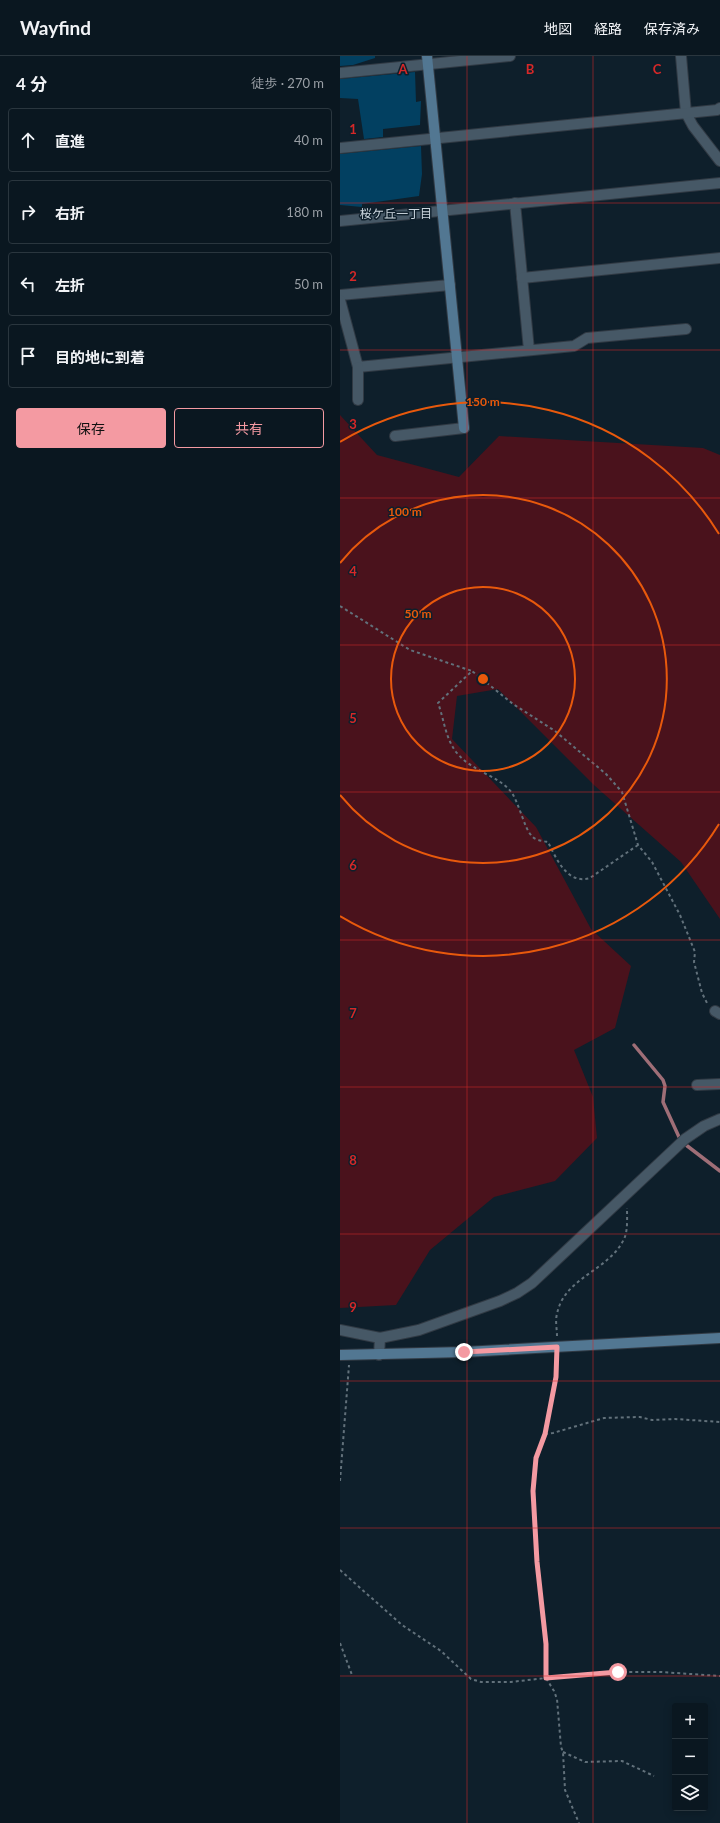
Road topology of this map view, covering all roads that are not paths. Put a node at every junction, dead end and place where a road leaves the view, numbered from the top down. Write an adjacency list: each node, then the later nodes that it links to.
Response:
1 (510, 56): 3 (street)
2 (681, 56): 6 (street)
3 (428, 60): 4 (street); 7 (street)
4 (340, 73)
5 (720, 108): 6 (street)
6 (686, 113): 7 (street); 9 (street)
7 (436, 138): 8 (street); 12 (street)
8 (340, 148)
9 (720, 161)
10 (720, 183): 11 (street)
11 (515, 203): 12 (street); 15 (street)
12 (442, 211): 13 (street); 16 (street)
13 (340, 221)
14 (718, 261): 15 (street)
15 (522, 278): 20 (street)
16 (450, 285): 17 (street); 21 (street)
17 (340, 295)
18 (340, 300): 22 (street)
19 (686, 330): 20 (street)
20 (528, 350): 21 (street)
21 (457, 357): 22 (street); 24 (street)
22 (358, 367): 23 (street)
23 (358, 400)
24 (395, 436)
25 (720, 1084): 26 (street)
26 (697, 1085)
27 (720, 1119): 29 (street)
28 (340, 1330): 29 (street)
29 (380, 1338): 32 (street)
30 (720, 1338): 32 (street)
31 (345, 1355): 32 (street)
32 (379, 1355)

